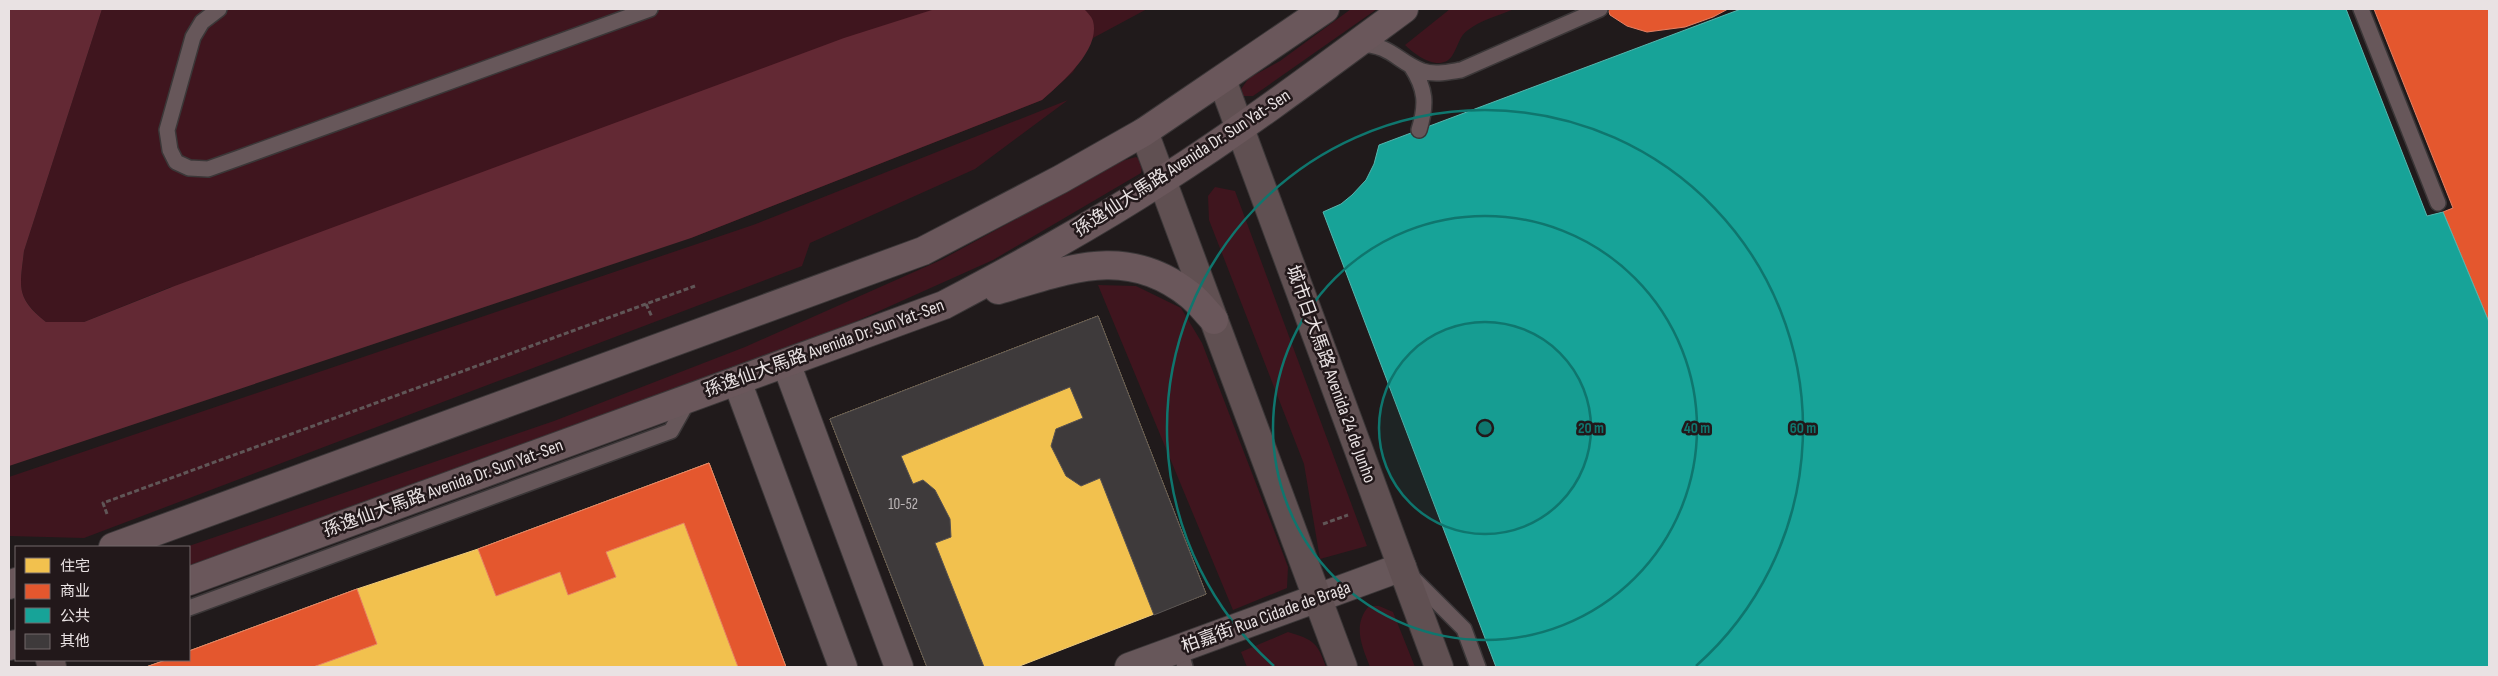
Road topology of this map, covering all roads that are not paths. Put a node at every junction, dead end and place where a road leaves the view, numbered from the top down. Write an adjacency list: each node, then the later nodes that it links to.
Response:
1 (219, 9): 2 (lane)
2 (650, 9)
3 (1325, 9): 9 (main road)
4 (1404, 9): 7 (main road, 孫逸仙大馬路 Avenida Dr. Sun Yat-Sen)
5 (1600, 9): 8 (lane)
6 (2361, 9): 14 (lane)
7 (1357, 43): 8 (lane); 10 (main road, 孫逸仙大馬路 Avenida Dr. Sun Yat-Sen)
8 (1410, 64): 11 (lane)
9 (1222, 80): 10 (main road, 城市日大馬路 Avenida 24 de Junho); 12 (main road)
10 (1240, 128): 13 (main road, 孫逸仙大馬路 Avenida Dr. Sun Yat-Sen); 21 (main road, 城市日大馬路 Avenida 24 de Junho)
11 (1419, 130)
12 (1144, 132): 13 (main road); 20 (main road)
13 (1162, 180): 15 (main road, 孫逸仙大馬路 Avenida Dr. Sun Yat-Sen); 16 (main road)
14 (2438, 203)
15 (944, 305): 16 (main road); 17 (main road, 孫逸仙大馬路 Avenida Dr. Sun Yat-Sen)
16 (1214, 320): 23 (main road)
17 (786, 363): 18 (main road, 孫逸仙大馬路 Avenida Dr. Sun Yat-Sen); 27 (street)
18 (737, 381): 19 (main road, 孫逸仙大馬路 Avenida Dr. Sun Yat-Sen); 26 (street)
19 (690, 398): 22 (main road, 孫逸仙大馬路 Avenida Dr. Sun Yat-Sen); 24 (lane)
20 (116, 546)
21 (1402, 567): 23 (street, 柏嘉街 Rua Cidade de Braga); 30 (main road, 城市日大馬路 Avenida 24 de Junho); 31 (lane)
22 (190, 581)
23 (1317, 598): 25 (street, 柏嘉街 Rua Cidade de Braga); 29 (main road)
24 (190, 608)
25 (1183, 658): 28 (street, 柏嘉街 Rua Cidade de Braga)
26 (843, 667)
27 (899, 667)
28 (1129, 667)
29 (1343, 667)
30 (1440, 667)
31 (1478, 667)

